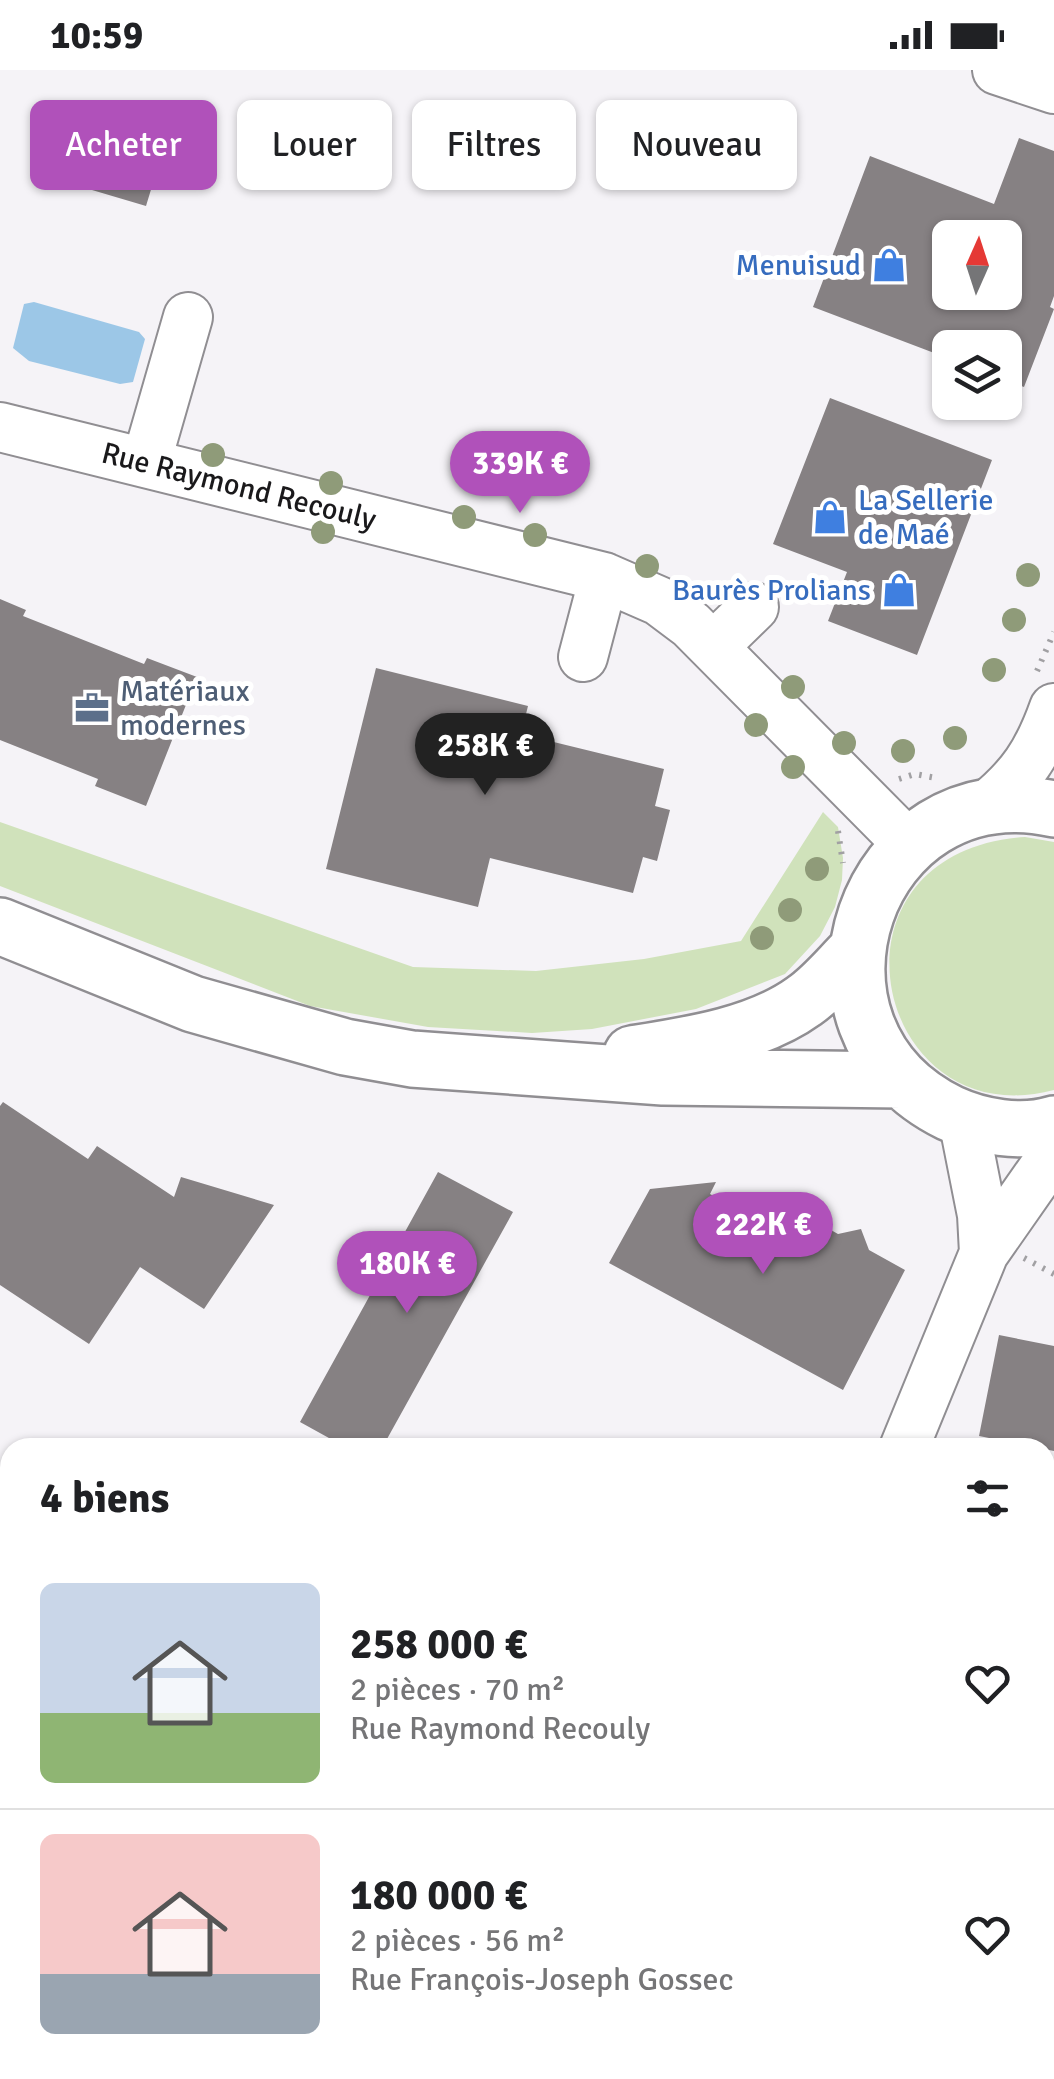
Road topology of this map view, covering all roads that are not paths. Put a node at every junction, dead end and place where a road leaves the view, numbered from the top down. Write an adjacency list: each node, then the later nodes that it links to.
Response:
1 (997, 70): 2 (street)
2 (1054, 89)
3 (188, 317): 5 (street)
4 (0, 427): 5 (street, Rue Raymond Recouly)
5 (146, 463): 6 (street, Rue Raymond Recouly)
6 (604, 577): 8 (street, Rue Raymond Recouly); 9 (street)
7 (754, 606): 8 (street)
8 (713, 647): 13 (street, Rue Raymond Recouly)
9 (583, 657)
10 (1044, 695): 11 (street)
11 (963, 793): 12 (main road); 13 (main road)
12 (1054, 809)
13 (909, 845): 15 (main road)
14 (0, 926): 16 (main road)
15 (855, 952): 16 (main road); 17 (main road)
16 (546, 1068): 17 (main road)
17 (901, 1080): 18 (main road)
18 (963, 1119): 19 (main road); 21 (street)
19 (1054, 1124)
20 (1054, 1153): 21 (street)
21 (984, 1253): 22 (street)
22 (908, 1438)

